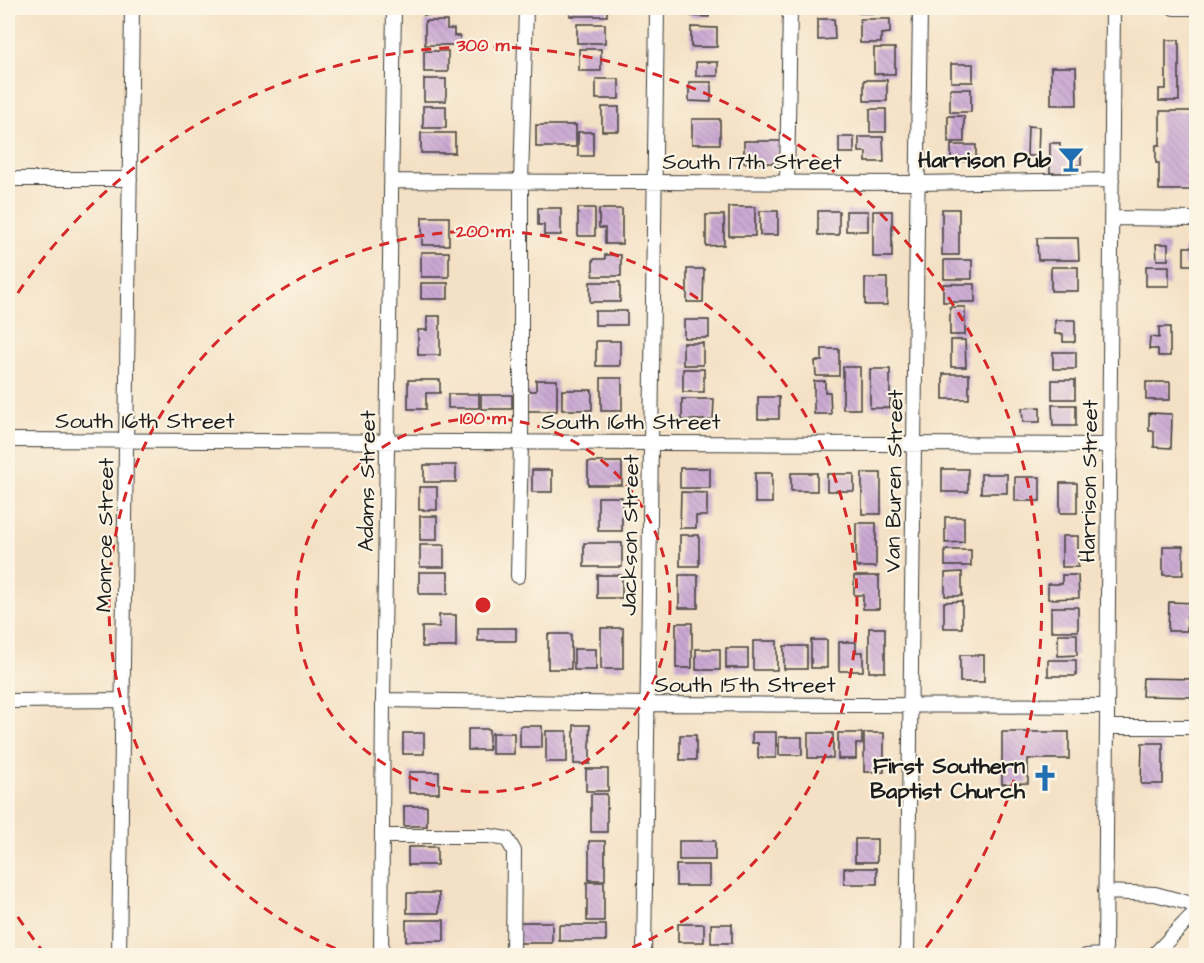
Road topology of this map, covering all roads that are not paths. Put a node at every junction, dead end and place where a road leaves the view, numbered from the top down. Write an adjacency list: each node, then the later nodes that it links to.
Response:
1 (132, 8): 11 (street, Monroe Street)
2 (394, 8): 13 (street, Adams Street)
3 (526, 8): 14 (street)
4 (657, 8): 15 (street, Jackson Street)
5 (790, 8): 16 (street)
6 (920, 8): 17 (street, Van Buren Street)
7 (1113, 8): 12 (street, Harrison Street)
8 (1174, 8): 9 (street)
9 (1197, 8)
10 (8, 179): 11 (street)
11 (130, 179): 21 (street, Monroe Street)
12 (1112, 180): 17 (street, South 17th Street); 18 (street, Harrison Street)
13 (392, 181): 14 (street, South 17th Street); 22 (street, Adams Street)
14 (521, 181): 15 (street, South 17th Street); 23 (street)
15 (654, 182): 16 (street, South 17th Street); 24 (street, Jackson Street)
16 (788, 182): 17 (street, South 17th Street)
17 (917, 183): 25 (street, Van Buren Street)
18 (1111, 219): 19 (street); 26 (street, Harrison Street)
19 (1197, 219)
20 (8, 440): 21 (street, South 16th Street)
21 (126, 440): 22 (street, South 16th Street); 28 (street, Monroe Street)
22 (388, 442): 23 (street, South 16th Street); 29 (street, Adams Street)
23 (521, 442): 24 (street, South 16th Street); 27 (street)
24 (651, 442): 25 (street, South 16th Street); 31 (street, Jackson Street)
25 (914, 443): 26 (street, South 16th Street); 32 (street, Van Buren Street)
26 (1110, 445): 33 (street, Harrison Street)
27 (518, 576)
28 (122, 700): 30 (street); 41 (street, Monroe Street)
29 (383, 700): 31 (street, South 15th Street); 36 (street, Adams Street)
30 (8, 701)
31 (648, 704): 32 (street, South 15th Street); 44 (street, Jackson Street)
32 (910, 705): 33 (street, South 15th Street); 45 (street, Van Buren Street)
33 (1107, 706): 34 (street, Harrison Street)
34 (1107, 727): 35 (street); 37 (street, Harrison Street)
35 (1197, 727)
36 (382, 836): 42 (street, Adams Street); 43 (street)
37 (1105, 892): 38 (street); 40 (street, Harrison Street)
38 (1197, 905)
39 (1197, 911): 47 (street)
40 (1105, 955): 46 (street)
41 (118, 956)
42 (381, 956)
43 (513, 956)
44 (644, 956)
45 (907, 956)
46 (1086, 956)
47 (1153, 956)

